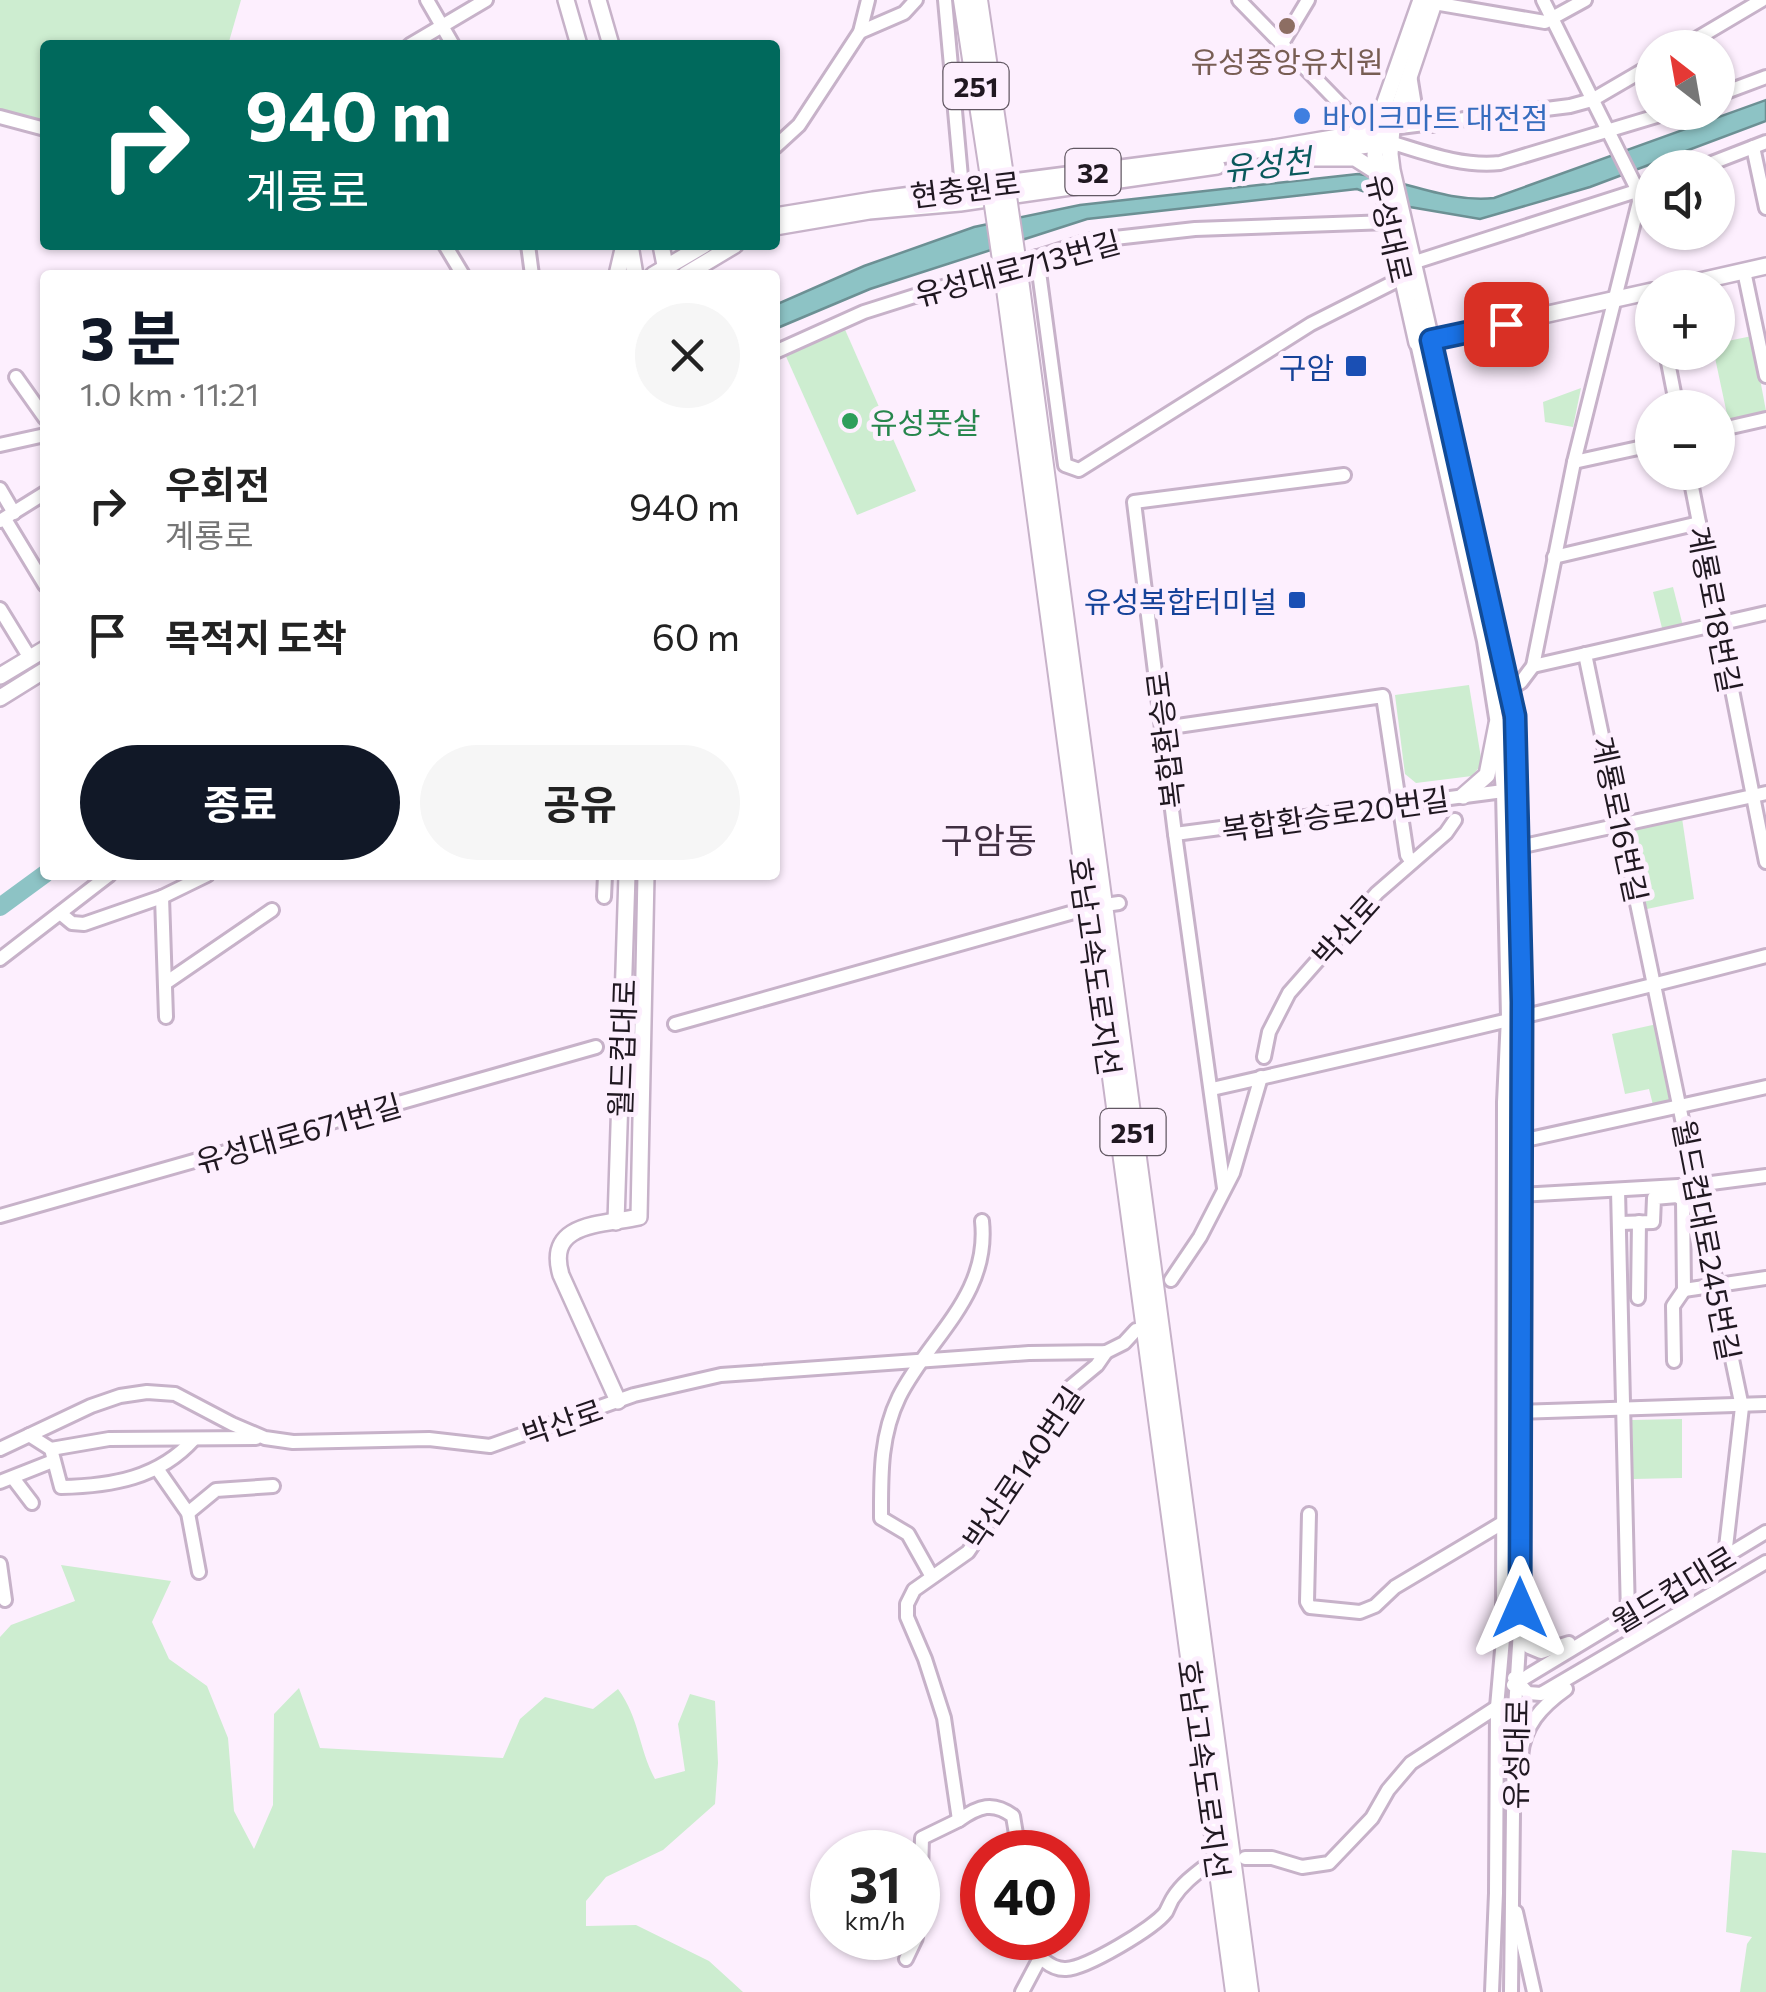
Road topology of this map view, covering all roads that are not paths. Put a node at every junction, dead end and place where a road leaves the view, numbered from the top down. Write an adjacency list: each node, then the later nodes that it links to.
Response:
1 (427, 0): 17 (street)
2 (486, 0): 17 (street)
3 (566, 0): 22 (main road)
4 (598, 0): 23 (main road)
5 (868, 0): 19 (street)
6 (916, 0): 19 (street)
7 (945, 0): 44 (street)
8 (963, 0): 41 (highway, 호남고속도로지선 / 251)
9 (978, 0): 41 (highway, 호남고속도로지선 / 251)
10 (1239, 0): 24 (street)
11 (1308, 0): 24 (street)
12 (1543, 0): 16 (street)
13 (1585, 0): 16 (street)
14 (1762, 0): 18 (street)
15 (1430, 1): 16 (street); 26 (main road, 유성대로); 36 (main road, 유성대로)
16 (1552, 19): 29 (street)
17 (442, 26): 20 (street); 21 (street)
18 (1712, 30)
19 (860, 32): 37 (street)
20 (418, 40)
21 (451, 40)
22 (578, 40)
23 (610, 40)
24 (1281, 45): 35 (street)
25 (1635, 75): 29 (street)
26 (1410, 76): 32 (street); 36 (main road, 유성대로)
27 (1766, 77): 28 (street)
28 (1735, 89)
29 (1592, 100): 32 (street); 34 (street)
30 (0, 117): 33 (street)
31 (1635, 123): 34 (street)
32 (1432, 125): 36 (street)
33 (40, 128)
34 (1609, 132): 36 (street); 43 (street)
35 (1360, 134): 36 (main road, 현충원로 / 32); 44 (main road, 현충원로 / 32)
36 (1384, 136): 40 (main road); 42 (main road, 유성대로)
37 (780, 142)
38 (1759, 144): 39 (street); 46 (street)
39 (1735, 154)
40 (1275, 158): 42 (main road); 50 (main road, 현충원로 / 32)
41 (996, 170): 62 (highway, 호남고속도로지선 / 251, bridge)
42 (1385, 171): 49 (main road, 유성대로)
43 (1635, 186)
44 (962, 188): 47 (main road, 현충원로 / 32)
45 (1635, 193): 55 (street)
46 (1766, 208)
47 (780, 215)
48 (1635, 218): 65 (street)
49 (1393, 220): 54 (street, 유성대로713번길); 55 (main road); 63 (main road, 유성대로)
50 (780, 227)
51 (696, 250): 57 (main road)
52 (728, 250): 58 (main road)
53 (732, 250): 59 (main road)
54 (1037, 257): 63 (street); 67 (street, 유성대로713번길)
55 (1412, 263): 66 (main road)
56 (1766, 266): 60 (main road)
57 (666, 270)
58 (694, 270)
59 (712, 270)
60 (1744, 270): 61 (main road); 68 (street)
61 (1735, 272)
62 (1011, 273): 195 (highway, 호남고속도로지선 / 251); 196 (highway, 호남고속도로지선 / 251)
63 (1402, 278): 66 (main road, 유성대로)
64 (1635, 295): 65 (main road)
65 (1615, 300): 66 (main road); 76 (street)
66 (1424, 342): 93 (street, 유성대로); 95 (street, 유성대로)
67 (780, 350)
68 (1766, 376)
69 (16, 378): 70 (street)
70 (40, 411)
71 (1766, 420): 72 (street)
72 (1735, 426)
73 (40, 436): 74 (street)
74 (0, 445)
75 (1635, 448): 76 (street)
76 (1574, 462): 83 (street)
77 (1344, 475): 96 (street, 복합환승로)
78 (0, 490): 81 (street)
79 (1693, 490): 82 (street, 계룡로18번길)
80 (40, 497): 81 (street)
81 (6, 518): 84 (street)
82 (1699, 523): 83 (street); 87 (street, 계룡로18번길)
83 (1554, 557): 90 (street)
84 (40, 576)
85 (0, 609): 88 (street)
86 (1766, 614): 87 (street)
87 (1719, 624): 89 (street); 99 (street, 계룡로18번길)
88 (38, 654): 92 (main road)
89 (1585, 654): 90 (street); 103 (street, 계룡로16번길)
90 (1533, 666): 93 (street)
91 (40, 673): 94 (main road)
92 (0, 676)
93 (1511, 688): 97 (street, 유성대로)
94 (0, 698)
95 (1497, 724): 98 (street, 유성대로); 100 (main road)
96 (1164, 728): 101 (street); 104 (street, 복합환승로)
97 (1518, 789): 98 (street); 105 (street, 유성대로)
98 (1499, 791): 100 (street, 복합환승로20번길); 122 (street, 유성대로)
99 (1759, 795): 103 (street); 107 (street, 계룡로18번길)
100 (1463, 796): 101 (street, 복합환승로20번길)
101 (1398, 804): 104 (street, 복합환승로20번길); 106 (street)
102 (1455, 820): 106 (street, 박산로)
103 (1622, 825): 105 (street); 121 (street, 계룡로16번길)
104 (1174, 834): 129 (street, 복합환승로)
105 (1519, 847): 122 (street, 유성대로)
106 (1411, 861): 126 (street, 박산로)
107 (1766, 862)
108 (103, 880): 117 (street)
109 (198, 880): 113 (street)
110 (606, 880): 114 (street)
111 (627, 880): 138 (main road, 월드컵대로)
112 (646, 880): 138 (main road, 월드컵대로)
113 (162, 897): 117 (street); 120 (street)
114 (604, 897)
115 (272, 910): 120 (street)
116 (1081, 910): 124 (street)
117 (60, 913): 119 (street)
118 (1766, 956): 121 (street)
119 (0, 959)
120 (167, 982): 123 (street)
121 (1656, 985): 122 (street); 130 (street, 월드컵대로245번길)
122 (1515, 1016): 127 (street); 131 (street, 유성대로); 155 (street, 유성대로)
123 (166, 1017)
124 (675, 1024)
125 (596, 1047): 137 (street, 유성대로671번길)
126 (1264, 1058)
127 (1261, 1078): 129 (street); 134 (street)
128 (1766, 1087): 130 (street)
129 (1212, 1089): 134 (street, 복합환승로)
130 (1681, 1106): 131 (street); 133 (street, 월드컵대로245번길)
131 (1521, 1141): 136 (street, 유성대로)
132 (1766, 1176): 133 (street)
133 (1696, 1185): 135 (street); 144 (street, 월드컵대로245번길)
134 (1224, 1188): 143 (street)
135 (1618, 1190): 136 (street); 141 (street)
136 (1521, 1195): 156 (street, 유성대로)
137 (0, 1216)
138 (616, 1222): 151 (main road)
139 (982, 1222): 149 (street)
140 (1639, 1222): 141 (street); 145 (street); 146 (street)
141 (1620, 1223): 154 (street)
142 (1766, 1278): 144 (street)
143 (1171, 1280)
144 (1716, 1285): 145 (street); 153 (street, 월드컵대로245번길)
145 (1684, 1290): 150 (street)
146 (1638, 1298)
147 (1136, 1330): 148 (street)
148 (1106, 1352): 149 (street, 박산로); 174 (street, 박산로140번길)
149 (923, 1360): 151 (street, 박산로); 174 (street)
150 (1674, 1361)
151 (618, 1401): 158 (street, 박산로)
152 (1766, 1404): 153 (street)
153 (1742, 1407): 154 (street); 170 (street, 월드컵대로245번길)
154 (1623, 1410): 156 (street); 176 (street)
155 (1504, 1412): 156 (street); 168 (street, 유성대로)
156 (1520, 1412): 178 (street, 유성대로)
157 (29, 1435): 158 (street, 박산로); 160 (street, 박산로); 161 (street)
158 (266, 1438): 159 (street)
159 (194, 1439): 161 (street); 162 (street)
160 (0, 1449)
161 (52, 1455): 162 (street); 163 (street)
162 (158, 1470): 166 (street)
163 (7, 1480): 165 (street)
164 (273, 1486): 166 (street)
165 (32, 1503)
166 (188, 1513): 173 (street)
167 (1309, 1514): 168 (street)
168 (1504, 1522): 179 (street, 유성대로)
169 (1766, 1532): 170 (street, 월드컵대로)
170 (1725, 1556): 176 (street, 월드컵대로)
171 (1766, 1562): 180 (street, 월드컵대로)
172 (0, 1564): 175 (street)
173 (200, 1572)
174 (931, 1575): 184 (street, 박산로140번길)
175 (5, 1600)
176 (1628, 1615): 177 (street, 월드컵대로)
177 (1612, 1624): 178 (street); 180 (street); 181 (street, 월드컵대로)
178 (1520, 1630): 181 (street, 유성대로)
179 (1502, 1642): 181 (street); 182 (street, 유성대로)
180 (1618, 1650): 181 (street, 월드컵대로); 183 (street)
181 (1522, 1679): 182 (street, 월드컵대로); 183 (street, 유성대로)
182 (1497, 1706): 187 (street); 197 (street, 유성대로)
183 (1514, 1798): 189 (street, 유성대로)
184 (959, 1820): 185 (street); 186 (street)
185 (938, 1830)
186 (1015, 1830)
187 (1245, 1858)
188 (1207, 1866): 190 (street)
189 (1513, 1908): 198 (street, 유성대로); 199 (street)
190 (1090, 1959)
191 (1039, 1960): 194 (street)
192 (1045, 1960): 193 (street)
193 (1087, 1960)
194 (1022, 1992)
195 (1234, 1992)
196 (1249, 1992)
197 (1492, 1992)
198 (1511, 1992)
199 (1534, 1992)

